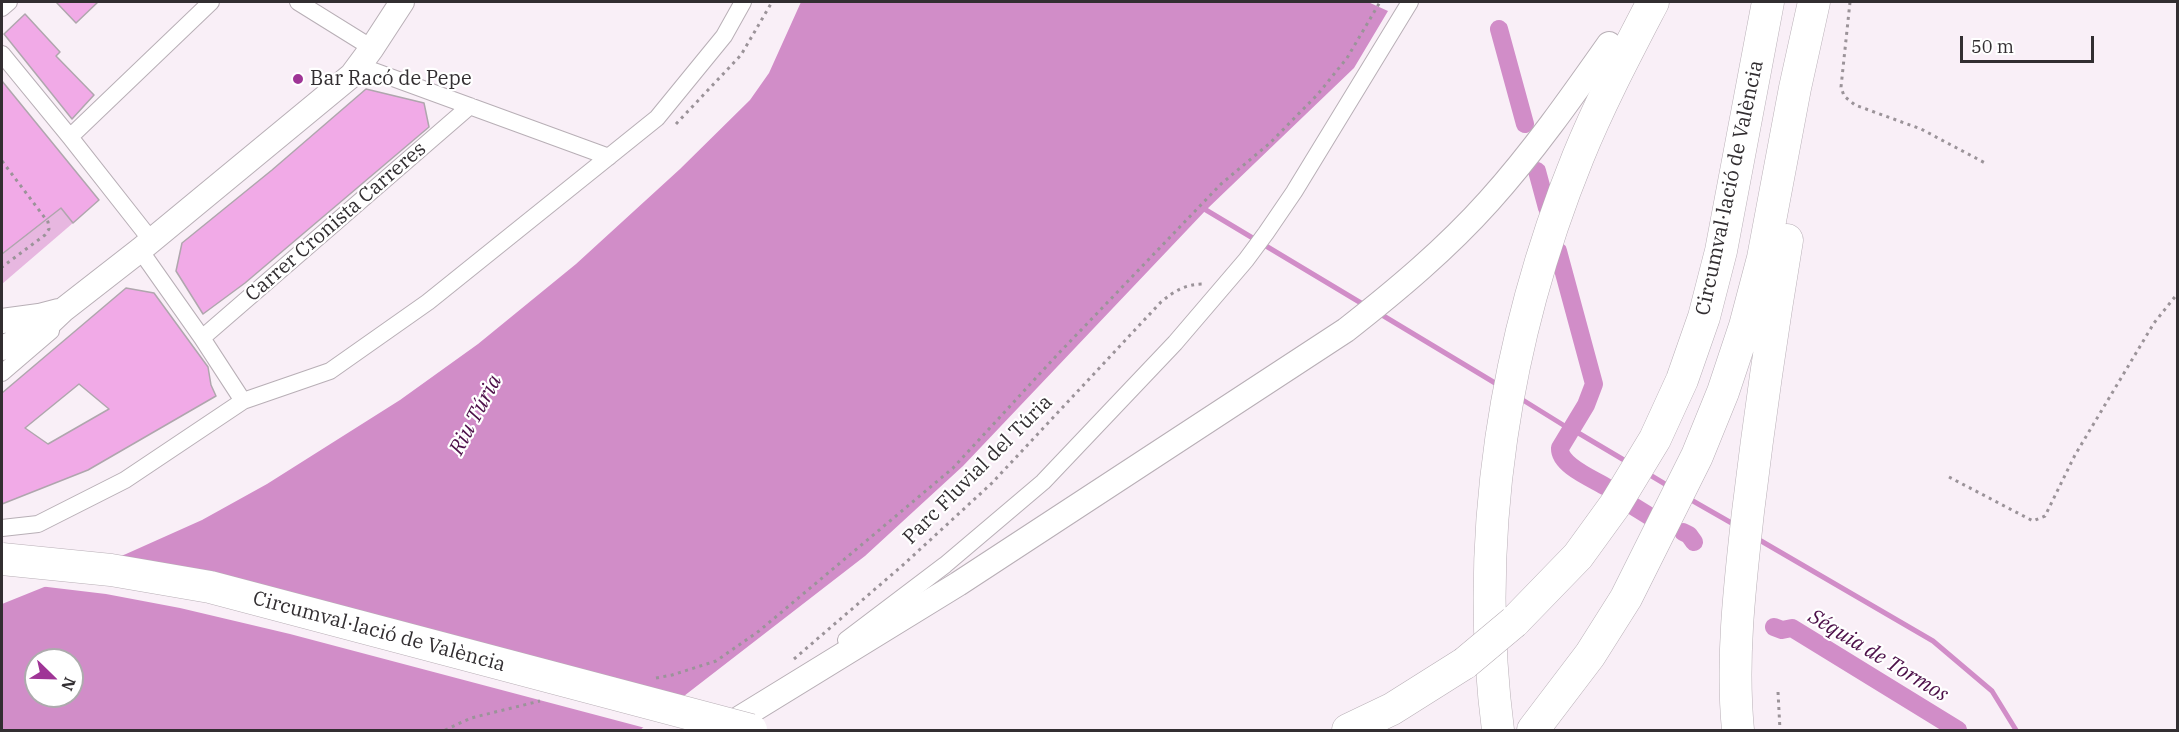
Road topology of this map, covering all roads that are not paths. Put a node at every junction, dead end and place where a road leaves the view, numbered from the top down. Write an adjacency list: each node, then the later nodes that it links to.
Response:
1 (9, 2): 10 (street)
2 (211, 2): 16 (street)
3 (298, 2): 14 (street)
4 (402, 2): 14 (main road)
5 (742, 2): 17 (street)
6 (1410, 2): 29 (street)
7 (1642, 2): 12 (highway)
8 (1653, 2): 32 (highway)
9 (1768, 2): 31 (highway, Circumval·lació de València, bridge)
10 (2, 8)
11 (1813, 9): 33 (highway); 34 (highway)
12 (1610, 44): 29 (main road)
13 (2, 54): 16 (street)
14 (366, 57): 15 (street); 18 (main road)
15 (470, 106): 17 (street); 21 (street, Carrer Cronista Carreres)
16 (70, 137): 18 (street)
17 (609, 157): 24 (street)
18 (146, 245): 19 (main road); 21 (street)
19 (63, 310): 20 (main road); 22 (main road); 23 (street)
20 (2, 321)
21 (202, 338): 24 (street)
22 (2, 348)
23 (2, 373)
24 (243, 401): 25 (street)
25 (2, 528)
26 (2, 559): 30 (highway, Circumval·lació de València, bridge)
27 (2, 574): 28 (highway)
28 (694, 730)
29 (717, 730)
30 (751, 730)
31 (1348, 730)
32 (1498, 730)
33 (1533, 730)
34 (1738, 730)

